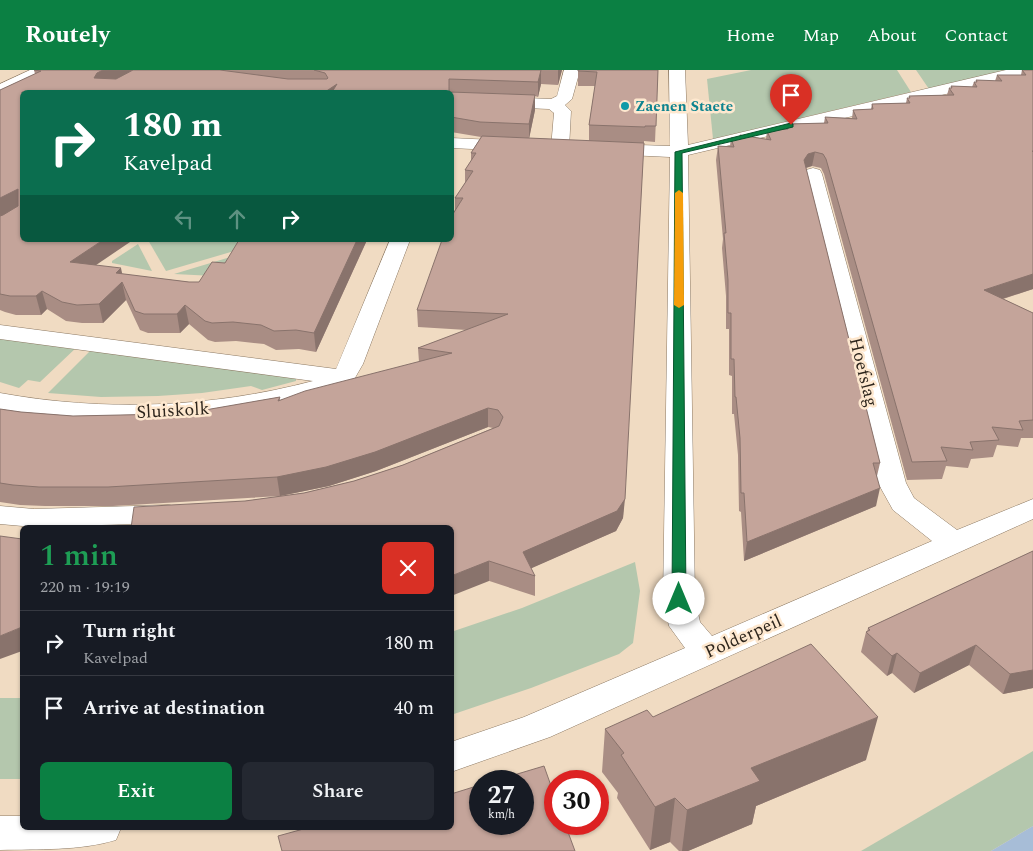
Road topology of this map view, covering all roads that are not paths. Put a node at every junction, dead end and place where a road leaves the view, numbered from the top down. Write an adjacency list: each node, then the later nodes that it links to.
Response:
1 (42, 70): 5 (street)
2 (572, 70): 8 (street)
3 (677, 70): 11 (street)
4 (1026, 70): 11 (street)
5 (2, 89): 6 (street)
6 (20, 91)
7 (454, 100): 8 (street)
8 (553, 104): 10 (street)
9 (454, 143): 10 (street)
10 (560, 148): 11 (street)
11 (679, 152): 21 (street)
12 (813, 174): 20 (street, Hoefslag)
13 (399, 242): 15 (street)
14 (0, 332): 15 (street)
15 (343, 378): 16 (street, Sluiskolk)
16 (0, 401)
17 (1033, 508): 20 (street, Polderpeil)
18 (193, 513): 19 (street)
19 (0, 515)
20 (955, 543): 21 (street, Polderpeil)
21 (707, 652): 22 (street, Polderpeil)
22 (454, 756)
23 (80, 830): 24 (street)
24 (0, 833)

